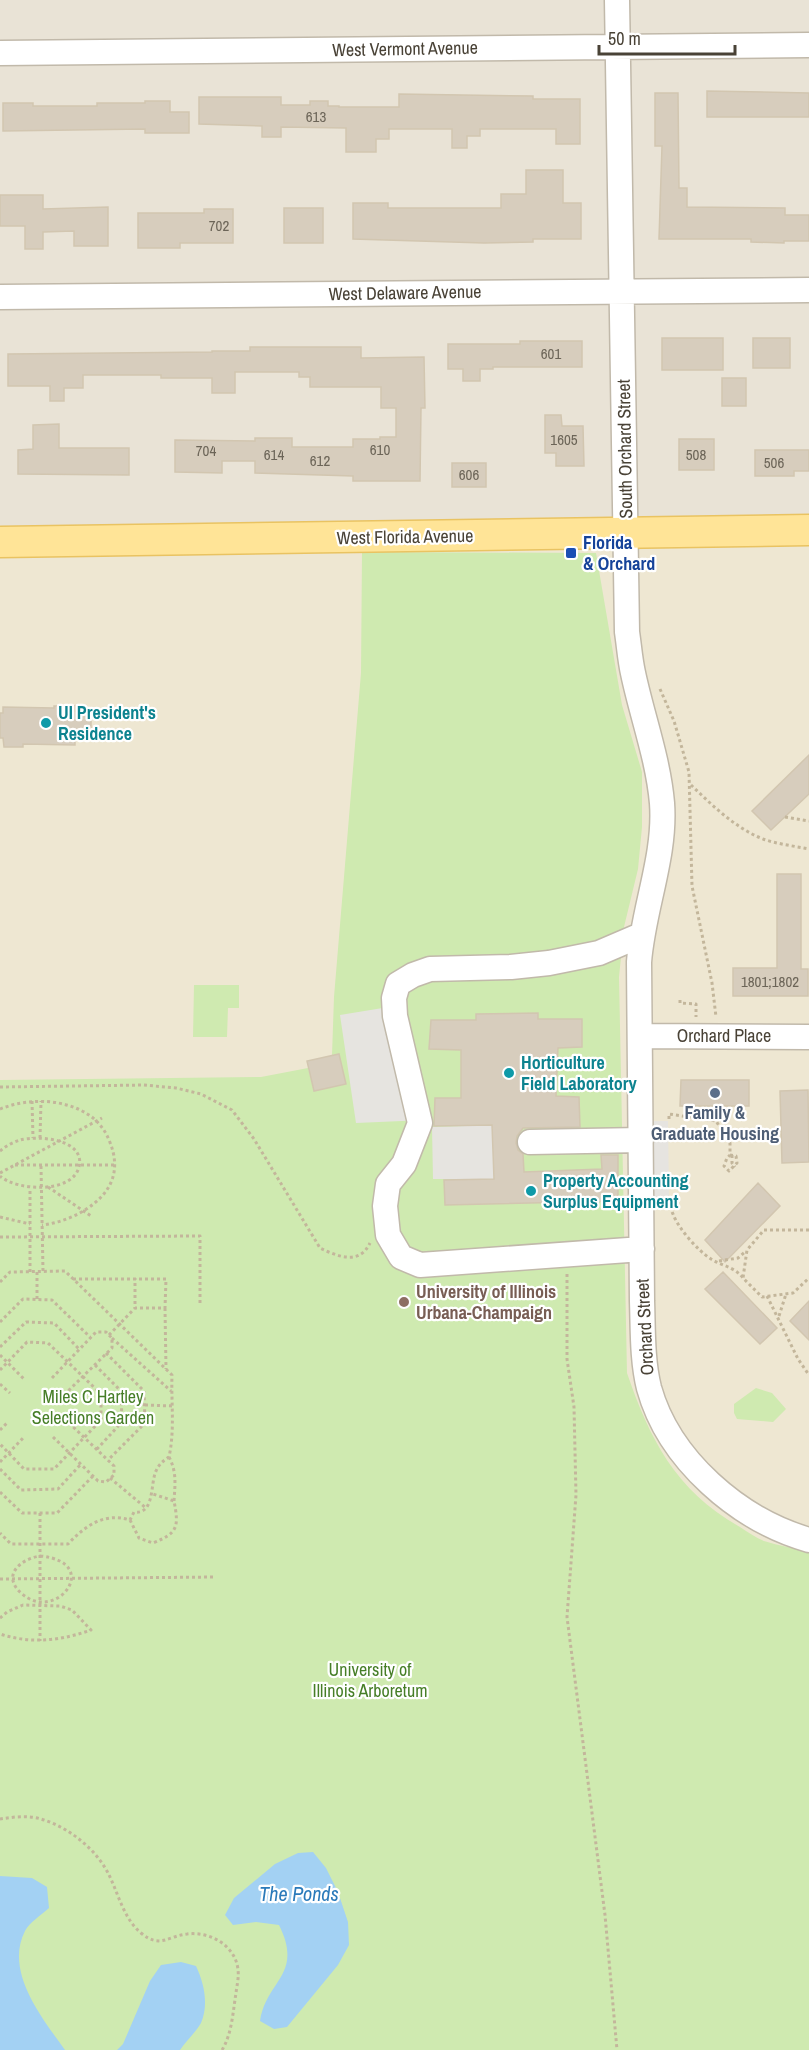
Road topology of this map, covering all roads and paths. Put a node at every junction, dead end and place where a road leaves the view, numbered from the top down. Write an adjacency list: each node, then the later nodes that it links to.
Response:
1 (617, 0): 3 (street, South Orchard Street)
2 (809, 45): 3 (street, West Vermont Avenue)
3 (618, 47): 4 (street, West Vermont Avenue); 6 (street, South Orchard Street)
4 (0, 53)
5 (809, 290): 6 (street, West Delaware Avenue)
6 (623, 291): 7 (street, West Delaware Avenue); 9 (street, South Orchard Street)
7 (0, 297)
8 (809, 530): 9 (main road, West Florida Avenue)
9 (626, 534): 10 (main road, West Florida Avenue); 16 (street, South Orchard Street)
10 (0, 542)
11 (660, 688): 12 (path)
12 (690, 785): 15 (path); 18 (path)
13 (785, 817): 14 (path)
14 (809, 820)
15 (809, 849)
16 (641, 935): 20 (street, South Orchard Street); 48 (street)
17 (681, 1000): 19 (path)
18 (716, 1018)
19 (696, 1028)
20 (640, 1036): 21 (street, Orchard Place); 33 (street, Orchard Street)
21 (809, 1037)
22 (0, 1086): 48 (path)
23 (32, 1101): 24 (path); 26 (path); 31 (path)
24 (41, 1101): 30 (path); 32 (path)
25 (670, 1107): 27 (path)
26 (0, 1109)
27 (669, 1112)
28 (102, 1118): 30 (path)
29 (669, 1119): 37 (path)
30 (97, 1122): 34 (path); 39 (path)
31 (33, 1138): 32 (path); 36 (path)
32 (40, 1138): 34 (path)
33 (641, 1140): 35 (street); 57 (street, Orchard Street)
34 (60, 1141): 38 (path); 40 (path)
35 (530, 1142)
36 (0, 1151)
37 (731, 1155): 37 (path)
38 (79, 1165): 39 (path); 41 (path); 43 (path)
39 (116, 1165): 47 (path)
40 (15, 1166): 41 (path); 42 (path)
41 (41, 1166): 45 (path)
42 (0, 1174): 44 (path)
43 (48, 1187): 45 (path); 47 (path)
44 (30, 1188): 45 (path); 51 (path)
45 (41, 1188): 52 (path)
46 (671, 1200): 60 (path)
47 (84, 1211): 49 (path); 52 (path)
48 (386, 1213): 59 (street)
49 (91, 1216)
50 (0, 1217): 51 (path)
51 (30, 1224): 54 (path)
52 (42, 1225): 55 (path)
53 (809, 1230): 58 (path)
54 (30, 1236): 55 (path); 56 (path); 62 (path)
55 (42, 1236): 61 (path); 72 (path)
56 (0, 1237)
57 (642, 1249): 59 (street); 123 (street, Orchard Street)
58 (747, 1250): 60 (path); 65 (path)
59 (567, 1254): 139 (path)
60 (716, 1261): 65 (path)
61 (43, 1271): 63 (path); 67 (path)
62 (30, 1272): 63 (path); 68 (path)
63 (37, 1272): 71 (path)
64 (135, 1278): 67 (path); 73 (path); 74 (path)
65 (743, 1278): 70 (path)
66 (809, 1278): 69 (path)
67 (73, 1279): 77 (path)
68 (1, 1281)
69 (786, 1294): 70 (path); 75 (path)
70 (767, 1296): 75 (path)
71 (37, 1299): 76 (path); 79 (path)
72 (200, 1304)
73 (135, 1308): 74 (path); 77 (path)
74 (165, 1308): 87 (path)
75 (778, 1318): 89 (path)
76 (0, 1323)
77 (119, 1324): 78 (path); 87 (path)
78 (111, 1336): 79 (path); 82 (path); 95 (path)
79 (90, 1338): 81 (path)
80 (0, 1347): 81 (path)
81 (79, 1349): 85 (path)
82 (106, 1353): 86 (path); 97 (path)
83 (0, 1355): 84 (path)
84 (8, 1362): 85 (path); 88 (path); 92 (path)
85 (68, 1362): 90 (path); 91 (path)
86 (95, 1365): 90 (path); 106 (path)
87 (166, 1369): 95 (path)
88 (0, 1370)
89 (809, 1375)
90 (83, 1376): 94 (path); 104 (path)
91 (52, 1378)
92 (24, 1379)
93 (0, 1384): 96 (path)
94 (68, 1392)
95 (171, 1392): 98 (path)
96 (10, 1393)
97 (145, 1405): 98 (path); 111 (path)
98 (173, 1406): 109 (path)
99 (68, 1421): 104 (path)
100 (9, 1422): 101 (path)
101 (0, 1430)
102 (24, 1437): 107 (path)
103 (53, 1437): 108 (path)
104 (85, 1437): 106 (path); 108 (path)
105 (0, 1444): 107 (path)
106 (97, 1449): 111 (path)
107 (8, 1453): 108 (path); 110 (path)
108 (70, 1453): 112 (path)
109 (169, 1457): 117 (path); 118 (path)
110 (0, 1461)
111 (108, 1461): 115 (path)
112 (81, 1464): 113 (path); 114 (path)
113 (0, 1468)
114 (93, 1476): 115 (path); 120 (path)
115 (110, 1478): 119 (path)
116 (0, 1492): 120 (path)
117 (152, 1494): 118 (path); 119 (path)
118 (174, 1501): 121 (path)
119 (146, 1509): 121 (path)
120 (40, 1513): 124 (path)
121 (130, 1520): 124 (path)
122 (2, 1536): 124 (path)
123 (809, 1540)
124 (40, 1544): 125 (path)
125 (40, 1556): 128 (path); 129 (path); 130 (path)
126 (215, 1577): 130 (path)
127 (0, 1578): 128 (path)
128 (12, 1579): 129 (path); 131 (path)
129 (41, 1579): 130 (path); 131 (path)
130 (72, 1579): 131 (path)
131 (40, 1603): 132 (path); 134 (path); 136 (path)
132 (0, 1618)
133 (96, 1628): 134 (path)
134 (91, 1630): 136 (path)
135 (0, 1634): 136 (path)
136 (40, 1641)
137 (0, 1819): 138 (path)
138 (222, 2050)
139 (617, 2050)

